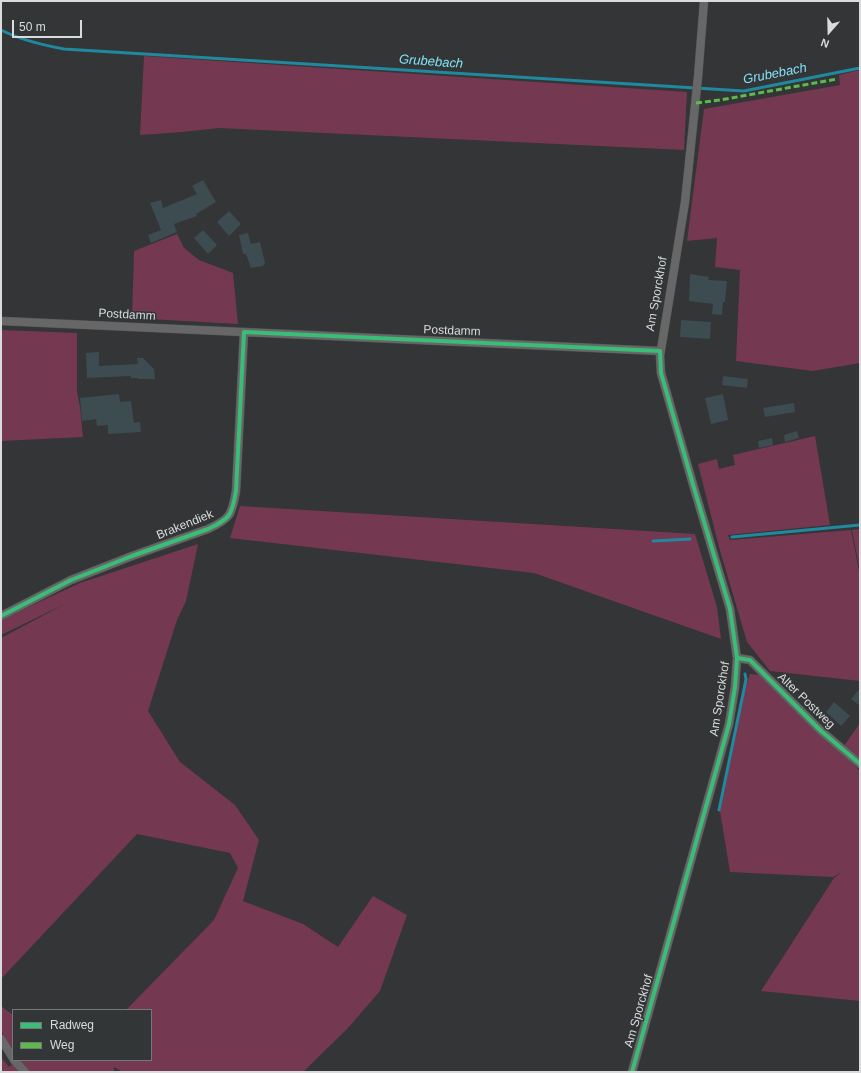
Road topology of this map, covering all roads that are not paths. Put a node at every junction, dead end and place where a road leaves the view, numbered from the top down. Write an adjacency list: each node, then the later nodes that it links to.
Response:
1 (704, 1): 4 (street, Am Sporckhof)
2 (1, 322): 3 (street, Postdamm)
3 (244, 332): 4 (street, Postdamm); 5 (street, Brakendiek)
4 (660, 350): 6 (street, Am Sporckhof)
5 (1, 616)
6 (737, 658): 7 (street, Alter Postweg); 12 (street, Am Sporckhof)
7 (860, 764)
8 (1, 1039): 9 (street)
9 (12, 1056)
10 (16, 1061): 11 (street)
11 (25, 1072)
12 (632, 1072)

